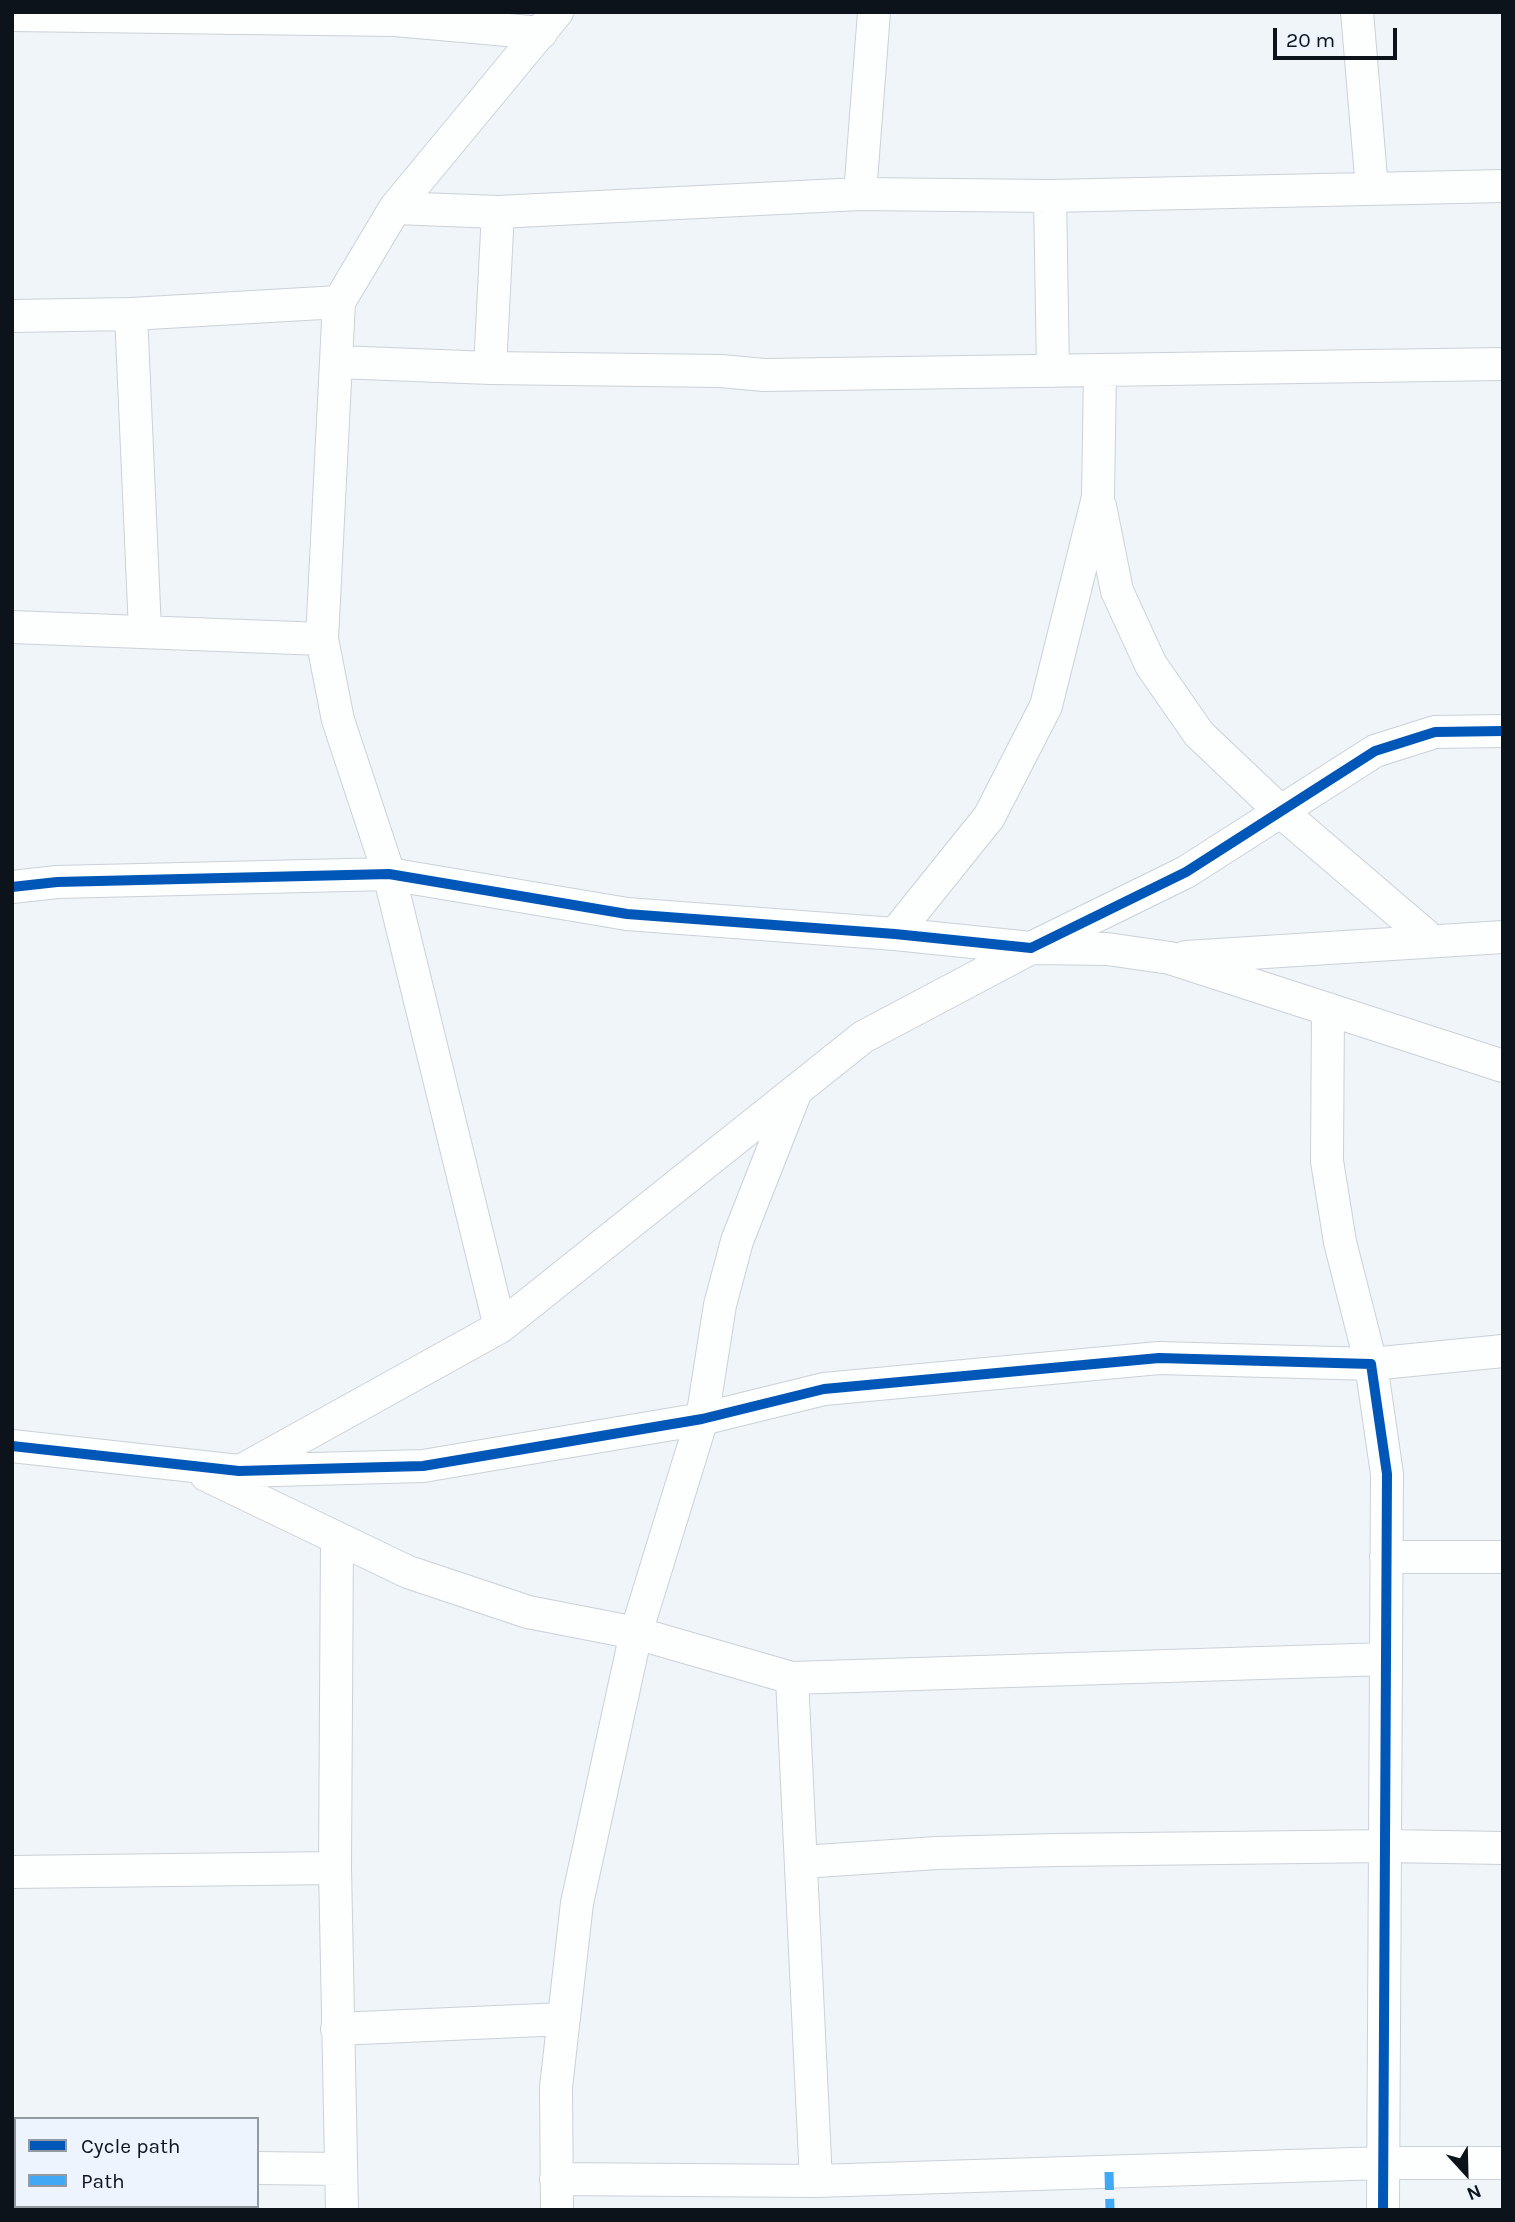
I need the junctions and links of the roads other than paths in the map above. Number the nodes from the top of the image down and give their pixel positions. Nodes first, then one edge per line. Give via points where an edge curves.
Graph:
1 (873, 12) edge
2 (1357, 12) edge
3 (12, 15) edge
4 (395, 16) edge
5 (549, 22) edge
6 (1503, 187) edge
7 (1372, 189) junction
8 (860, 194) junction
9 (1049, 197) junction
10 (395, 208) junction
11 (498, 212) junction
12 (340, 302) junction
13 (131, 314) junction
14 (12, 316) edge
15 (338, 362) junction
16 (1503, 364) edge
17 (490, 368) junction
18 (1100, 370) junction
19 (1053, 371) junction
20 (1098, 497) junction
21 (12, 627) edge
22 (145, 631) junction
23 (321, 639) junction
24 (1503, 731) edge
25 (1279, 810) junction
26 (389, 874) junction
27 (12, 887) edge
28 (895, 933) junction
29 (1503, 937) edge
30 (1431, 940) junction
31 (1031, 948) junction
32 (1170, 958) junction
33 (1328, 1009) junction
34 (1503, 1066) edge
35 (796, 1090) junction
36 (500, 1327) junction
37 (1503, 1352) edge
38 (1371, 1364) junction
39 (702, 1419) junction
40 (12, 1446) edge
41 (189, 1467) junction
42 (239, 1471) junction
43 (337, 1538) junction
44 (1387, 1557) junction
45 (1503, 1557) edge
46 (636, 1633) junction
47 (1386, 1659) junction
48 (792, 1678) junction
49 (1387, 1846) junction
50 (1503, 1848) edge
51 (802, 1862) junction
52 (335, 1868) junction
53 (12, 1872) edge
54 (564, 2019) junction
55 (338, 2029) junction
56 (1384, 2163) junction
57 (1503, 2163) edge
58 (259, 2168) edge
59 (340, 2169) junction
60 (816, 2180) junction
61 (557, 2194) edge
62 (342, 2210) edge
63 (1383, 2210) edge

1 - 8 street
2 - 7 street
3 - 4 street
4 - 5 street
5 - 10 street
6 - 7 street
7 - 9 street
8 - 9 street
8 - 11 street
9 - 19 street
10 - 11 street
10 - 12 street
11 - 17 street
12 - 13 street
12 - 15 street
13 - 14 street
13 - 22 street
15 - 17 street
15 - 23 street
16 - 18 street
17 - 19 street via 764,375
18 - 19 street
18 - 20 street
20 - 25 street via 1117,591 1151,665 1199,734
20 - 28 street via 1046,706 989,817
21 - 22 street
22 - 23 street
23 - 26 street via 338,720
24 - 25 street via 1435,732 1375,751
25 - 30 street
25 - 31 street via 1267,823 1185,872
26 - 27 street
26 - 28 street via 627,914
26 - 36 street
28 - 31 street
29 - 30 street
30 - 32 street
31 - 32 street via 1107,949
31 - 35 street via 863,1037
32 - 33 street
33 - 34 street
33 - 38 street via 1328,1161 1340,1242
35 - 36 street
35 - 39 street via 737,1241 720,1305
36 - 42 street
37 - 38 street
38 - 39 street via 1159,1358 824,1389
38 - 44 street via 1387,1474
39 - 42 street via 423,1466
39 - 46 street
40 - 41 street
41 - 42 street
41 - 43 street
43 - 46 street via 408,1572 528,1612
43 - 52 street
44 - 45 street
44 - 47 street
46 - 48 street
46 - 54 street via 577,1903
47 - 48 street
47 - 49 street
48 - 51 street
49 - 50 street
49 - 51 street via 937,1853
49 - 56 street
51 - 60 street
52 - 53 street
52 - 55 street
54 - 55 street
54 - 61 street via 556,2087
55 - 59 street
56 - 57 street
56 - 60 street
56 - 63 street
58 - 59 street
59 - 62 street
60 - 61 street

